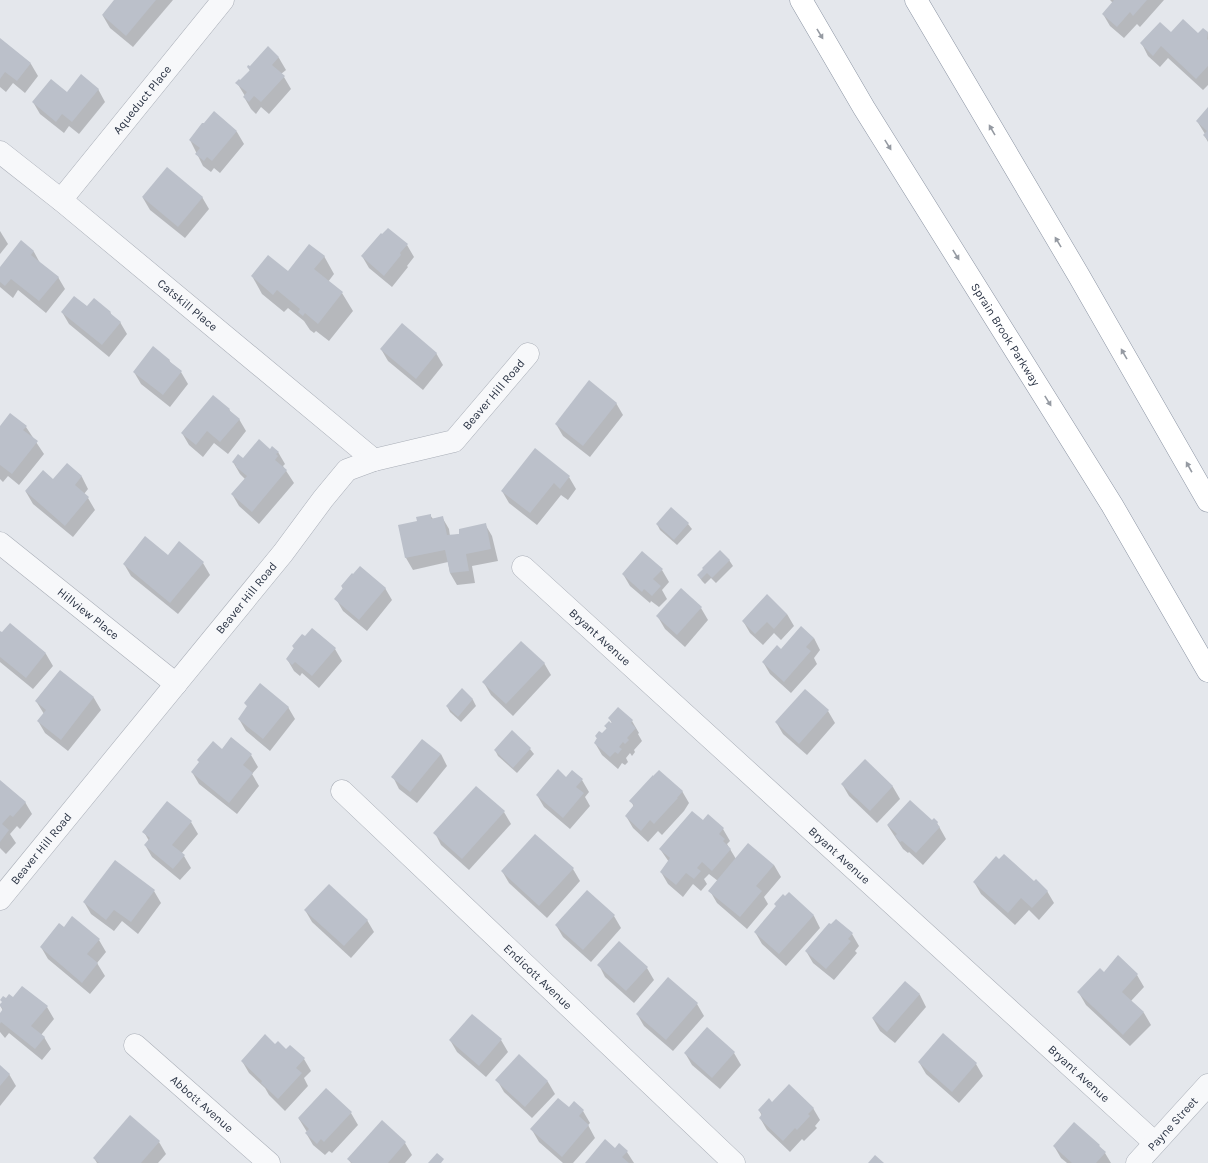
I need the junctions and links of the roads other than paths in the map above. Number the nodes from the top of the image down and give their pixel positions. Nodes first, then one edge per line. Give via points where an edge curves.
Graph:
1 (223, 0) edge
2 (801, 0) edge
3 (916, 0) edge
4 (0, 152) edge
5 (61, 200) junction
6 (528, 354) dead end
7 (374, 460) junction
8 (1208, 501) edge
9 (0, 543) edge
10 (523, 567) dead end
11 (1208, 670) edge
12 (176, 684) junction
13 (342, 791) dead end
14 (0, 899) edge
15 (135, 1045) dead end
16 (1208, 1085) edge
17 (1155, 1142) junction
18 (269, 1163) edge
19 (734, 1163) edge
20 (1137, 1163) edge

1 - 5 street, Aqueduct Place
2 -> 11 highway, Sprain Brook Parkway via 868,114 1112,505
8 -> 3 highway
4 - 5 street, Catskill Place
5 - 7 street, Catskill Place
6 - 7 street, Beaver Hill Road via 454,442
7 - 12 street, Beaver Hill Road via 347,470
9 - 12 street, Hillview Place
10 - 17 street, Bryant Avenue
12 - 14 street, Beaver Hill Road
13 - 19 street, Endicott Avenue
15 - 18 street, Abbott Avenue
16 - 17 street, Payne Street
17 - 20 street, Payne Street

